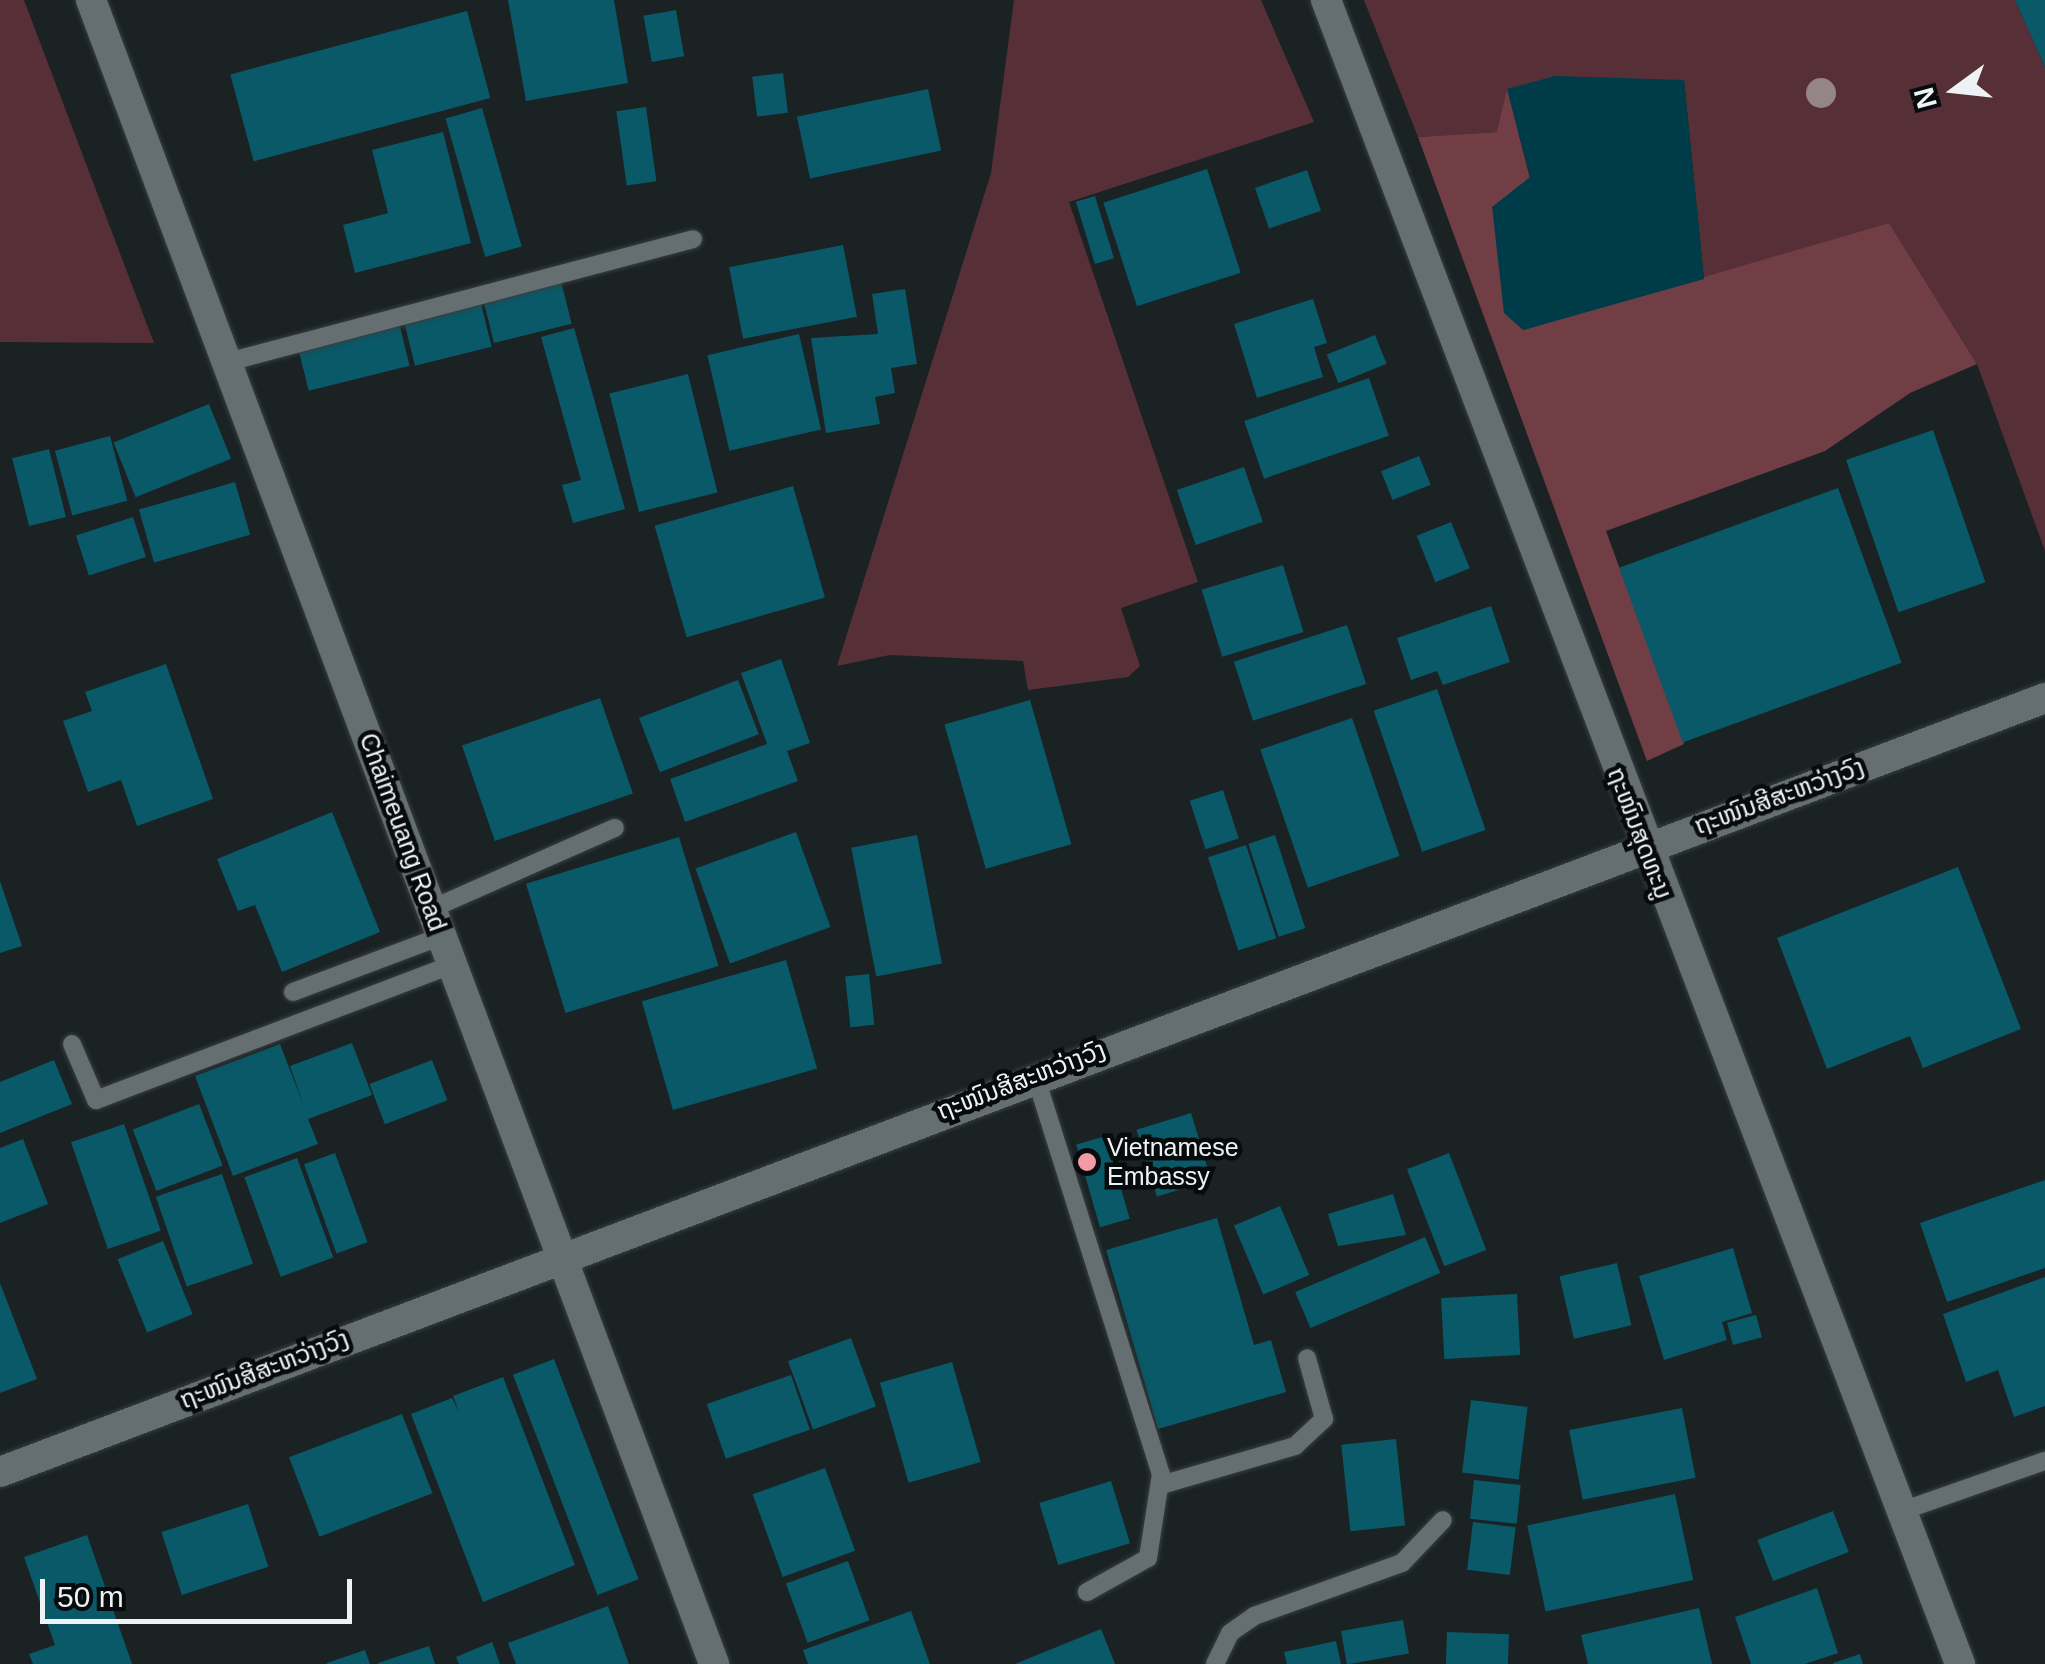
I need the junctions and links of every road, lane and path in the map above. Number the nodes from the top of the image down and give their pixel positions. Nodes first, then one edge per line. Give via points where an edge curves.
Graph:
1 (91, 0) edge
2 (1326, 0) edge
3 (693, 238) dead end
4 (228, 362) junction
5 (2045, 698) edge
6 (615, 828) dead end
7 (1645, 845) junction
8 (436, 922) junction
9 (452, 965) junction
10 (293, 992) dead end
11 (72, 1044) dead end
12 (1035, 1075) junction
13 (560, 1254) junction
14 (1307, 1358) dead end
15 (2045, 1462) edge
16 (0, 1472) edge
17 (1161, 1485) junction
18 (1899, 1512) junction
19 (1443, 1520) dead end
20 (1087, 1592) dead end
21 (714, 1664) edge
22 (1215, 1664) edge
23 (1960, 1664) edge

1 - 4 street, Chaimeuang Road
2 - 7 street, ຖະໜົນສຸດທະນູ
3 - 4 lane
4 - 8 street, Chaimeuang Road
5 - 7 street, ຖະໜົນສີສະຫວ່າງວົງ
6 - 8 lane
7 - 12 street, ຖະໜົນສີສະຫວ່າງວົງ
7 - 18 street, ຖະໜົນສຸດທະນູ
8 - 9 street, Chaimeuang Road
8 - 10 lane
9 - 11 lane via 96,1100
9 - 13 street, Chaimeuang Road
12 - 13 street, ຖະໜົນສີສະຫວ່າງວົງ
12 - 17 lane
13 - 16 street, ຖະໜົນສີສະຫວ່າງວົງ
13 - 21 street, Chaimeuang Road
14 - 17 lane via 1324,1419 1295,1446
15 - 18 lane
17 - 20 lane via 1148,1558
18 - 23 street, ຖະໜົນສຸດທະນູ
19 - 22 lane via 1402,1563 1254,1616 1230,1634

